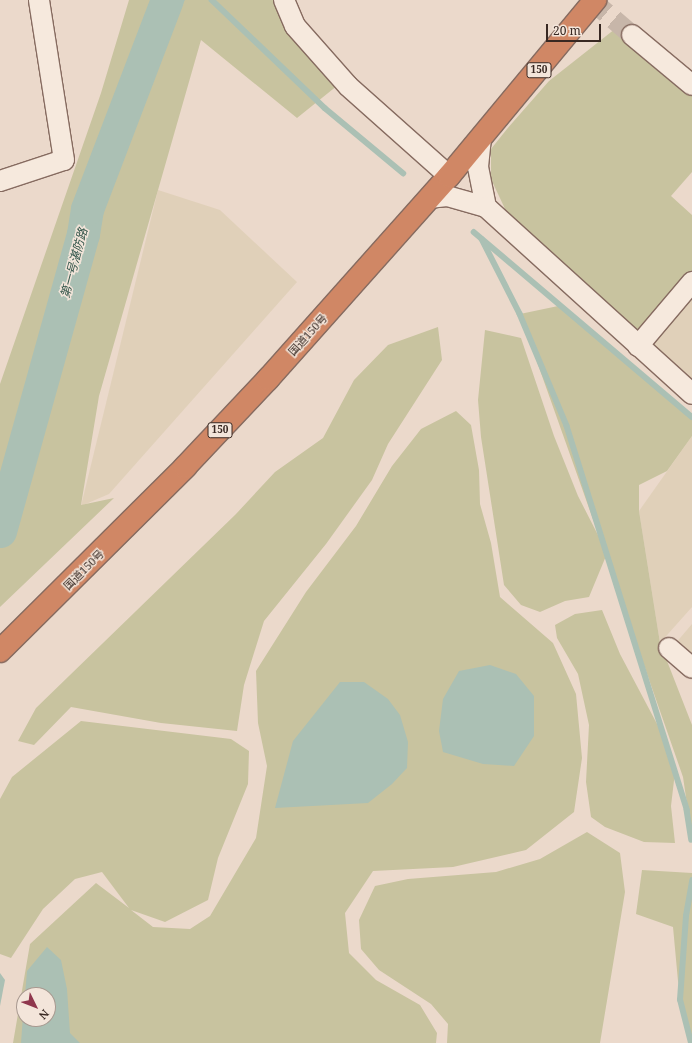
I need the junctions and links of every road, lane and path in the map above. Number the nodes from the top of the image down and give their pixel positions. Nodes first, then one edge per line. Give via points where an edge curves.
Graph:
1 (39, 0) edge
2 (284, 0) edge
3 (595, 0) edge
4 (632, 35) tunnel mouth
5 (692, 85) edge
6 (481, 138) junction
7 (449, 176) junction
8 (0, 182) edge
9 (429, 198) junction
10 (486, 207) junction
11 (692, 282) edge
12 (638, 346) junction
13 (692, 394) edge
14 (669, 648) dead end
15 (0, 652) edge
16 (692, 668) edge

1 - 8 street via 64,160
2 - 7 street via 295,26 348,86
3 - 6 highway, 国道150号 / 150
4 - 5 street
6 - 7 highway, 国道150号 / 150
6 - 10 street via 478,167
7 - 9 highway, 国道150号 / 150
9 - 10 street via 447,196
9 - 15 highway, 国道150号 / 150 via 273,374 185,467
10 - 12 street
11 - 12 street
12 - 13 street
14 - 16 street

